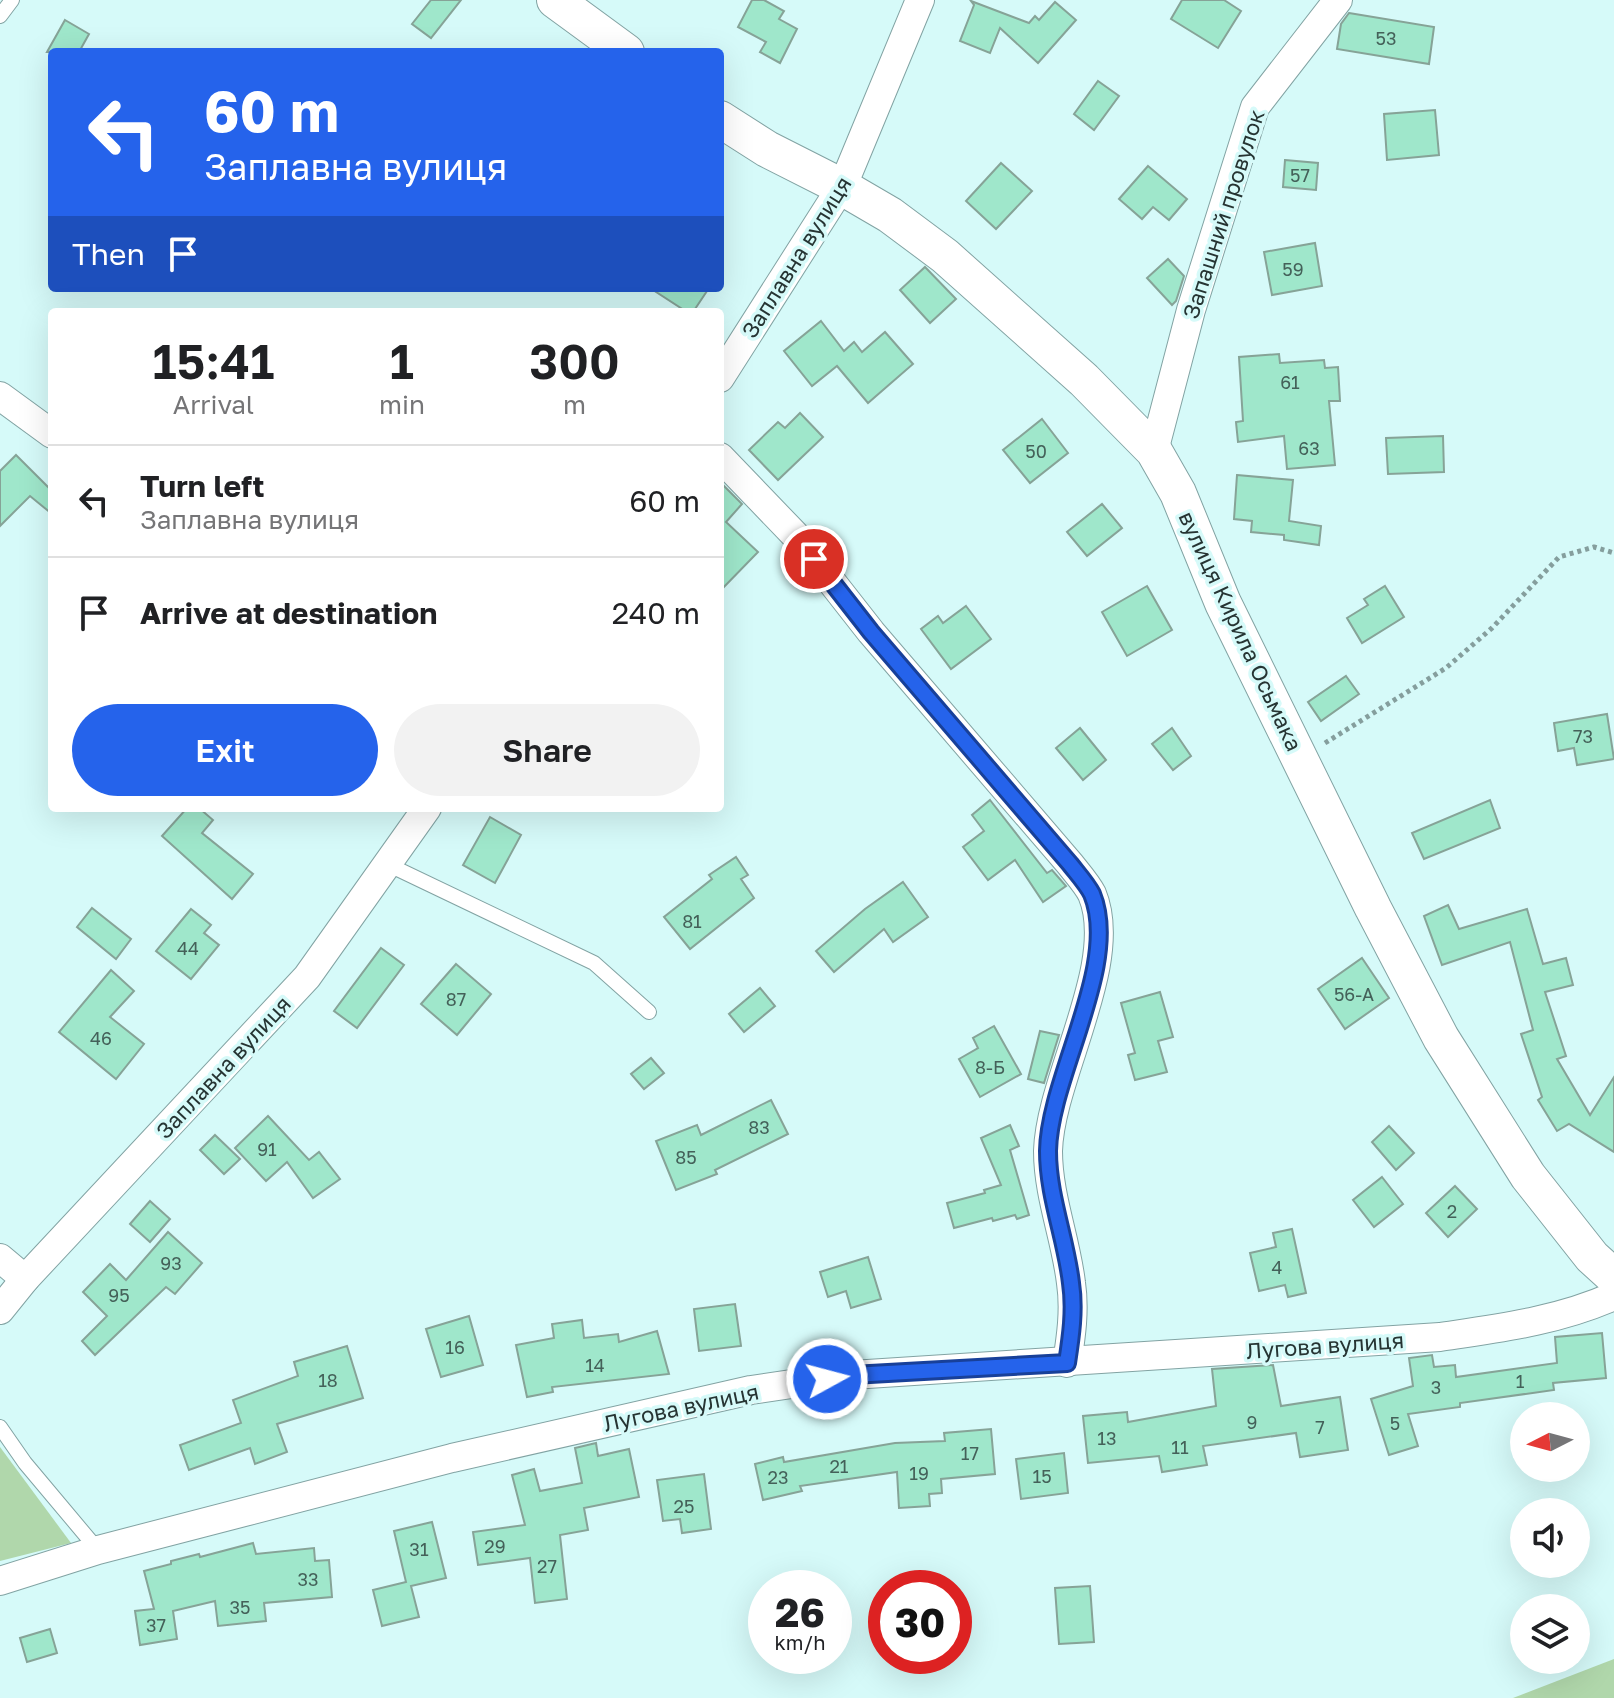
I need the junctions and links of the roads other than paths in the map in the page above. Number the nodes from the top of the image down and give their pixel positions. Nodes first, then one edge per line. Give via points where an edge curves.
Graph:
1 (12, 0) edge
2 (555, 0) edge
3 (920, 0) edge
4 (1338, 0) edge
5 (0, 16) edge
6 (621, 48) edge
7 (724, 122) edge
8 (842, 187) junction
9 (724, 372) edge
10 (0, 396) edge
11 (48, 431) edge
12 (1154, 451) junction
13 (724, 461) edge
14 (424, 812) edge
15 (387, 864) junction
16 (649, 1012) dead end
17 (0, 1258) edge
18 (1614, 1277) edge
19 (25, 1279) junction
20 (1614, 1296) edge
21 (0, 1310) edge
22 (1067, 1363) junction
23 (0, 1427) edge
24 (98, 1550) junction
25 (0, 1581) edge

1 - 5 lane
2 - 6 street
3 - 8 street, Заплавна вулиця
4 - 12 street, Запашний провулок via 1255,107 1191,310
7 - 8 street, вулиця Кирила Осьмака
8 - 9 street, Заплавна вулиця
8 - 12 street, вулиця Кирила Осьмака via 945,256 1084,380
10 - 11 street
12 - 18 street, вулиця Кирила Осьмака via 1178,493 1223,603 1441,1038 1528,1176
13 - 22 street via 795,535 1092,894 1099,935 1095,969 1048,1149 1051,1189 1072,1284
14 - 15 street, Заплавна вулиця
15 - 16 lane via 594,963
15 - 19 street, Заплавна вулиця via 307,977
17 - 19 street
19 - 21 street, Заплавна вулиця
20 - 22 street, Лугова вулиця via 1528,1324 1440,1337
22 - 24 street, Лугова вулиця via 852,1375 751,1390 452,1458
23 - 24 lane
24 - 25 street, Лугова вулиця

